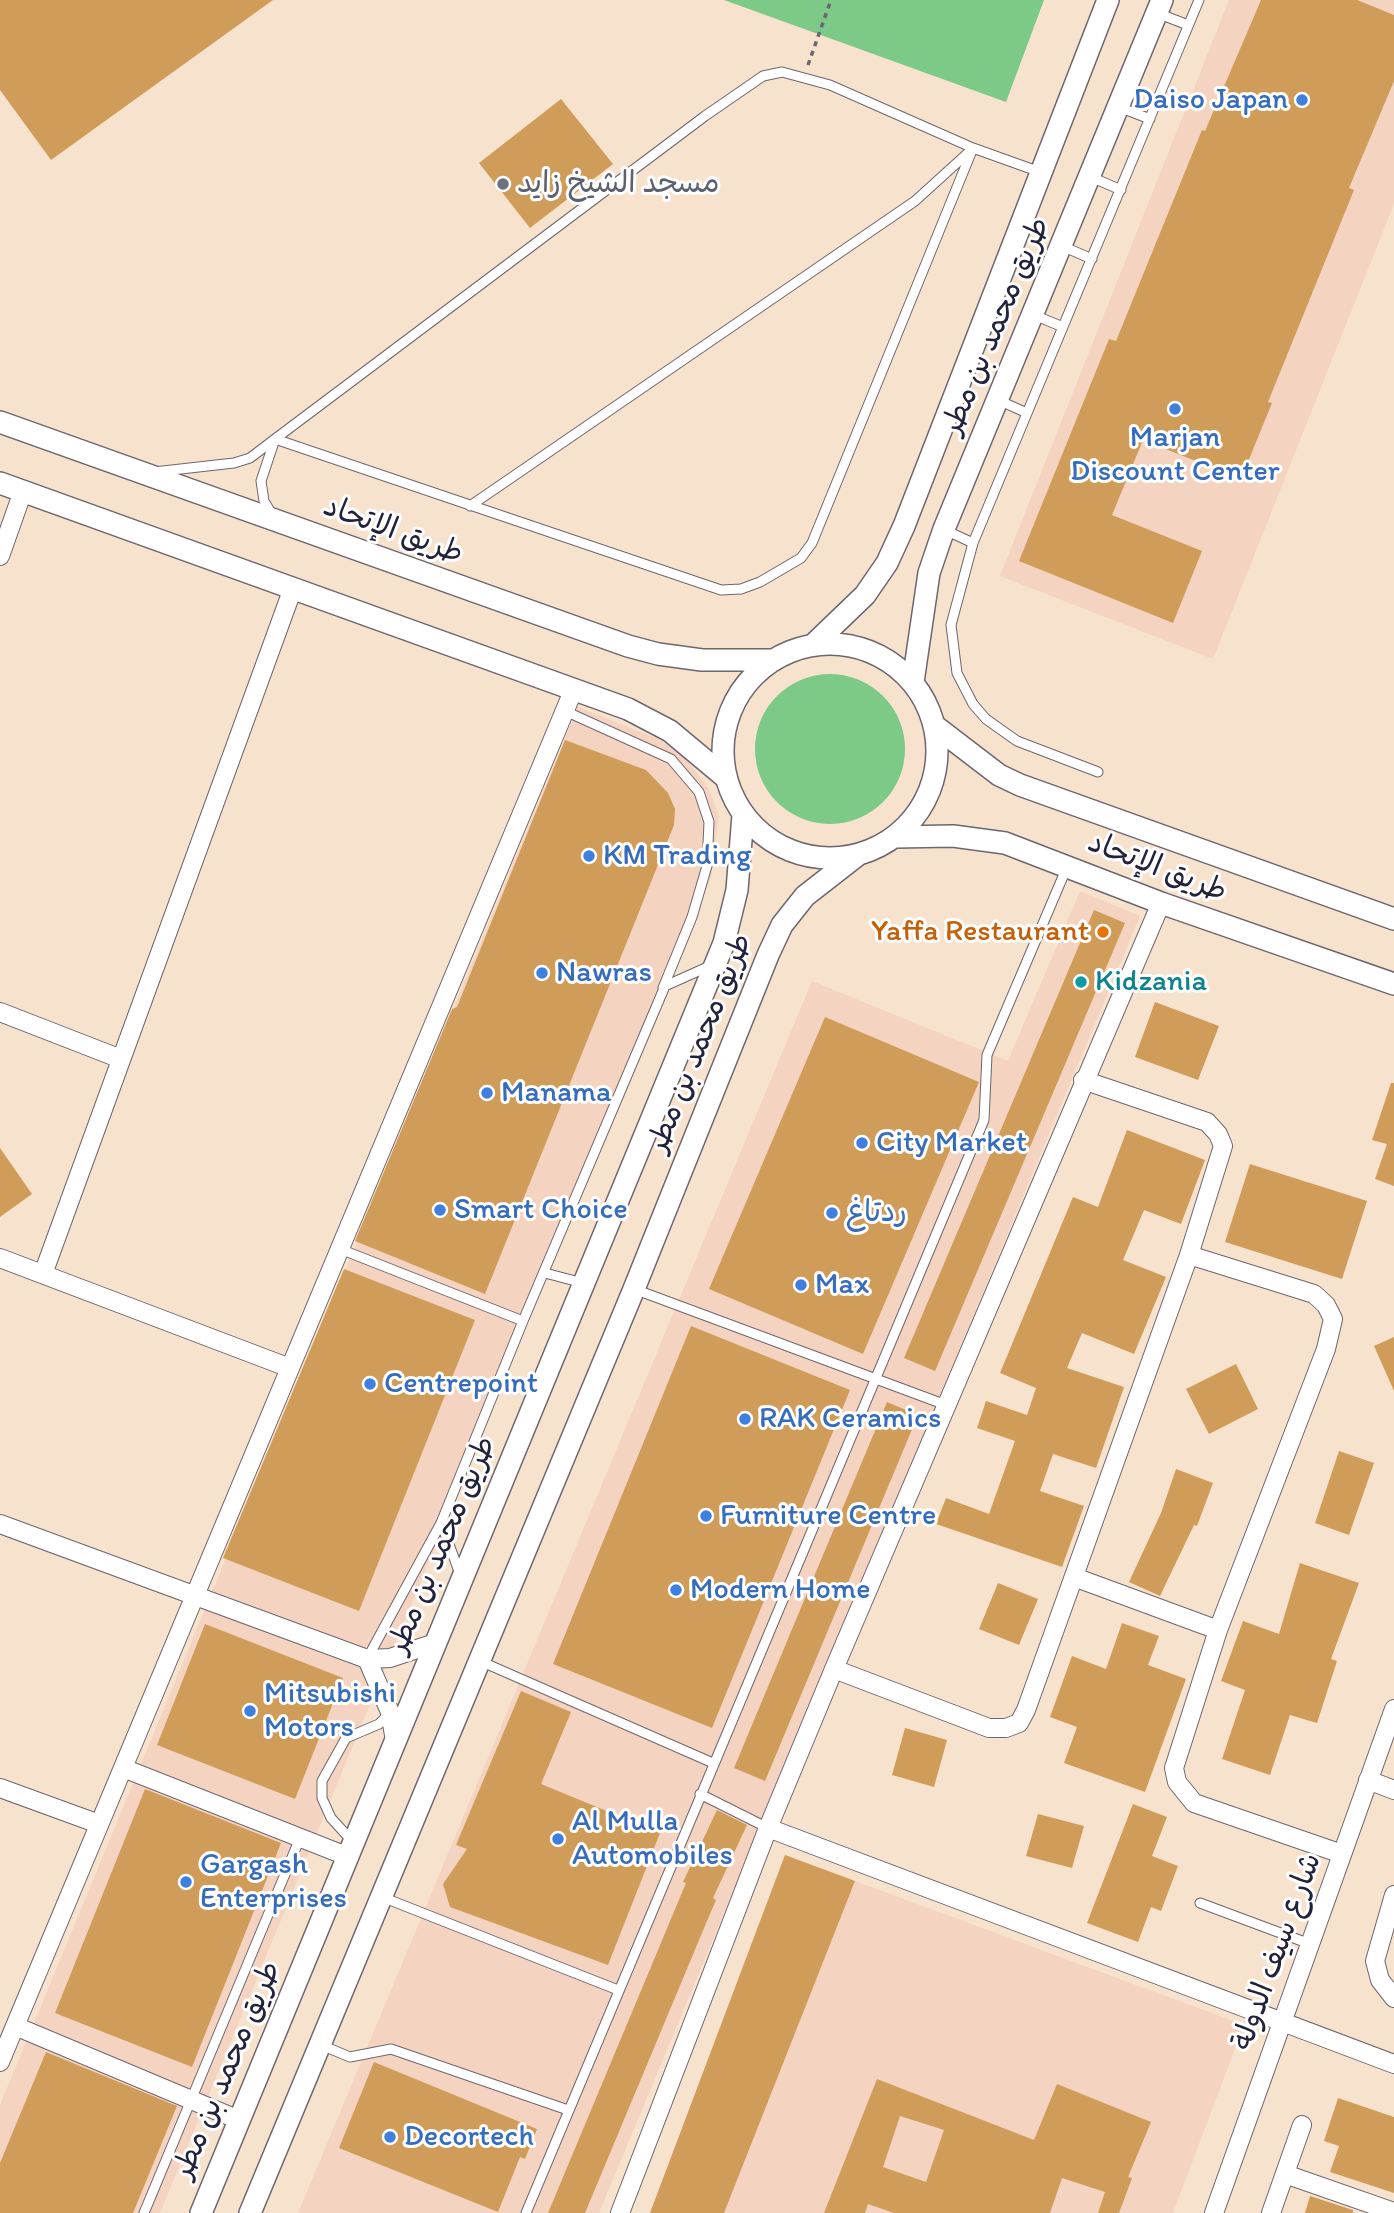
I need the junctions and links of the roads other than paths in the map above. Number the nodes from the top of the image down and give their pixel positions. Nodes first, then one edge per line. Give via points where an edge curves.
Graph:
1 (1108, 0) edge
2 (1199, 0) edge
3 (1159, 6) edge
4 (1188, 25) junction
5 (1119, 107) junction
6 (1150, 119) junction
7 (973, 148) junction
8 (1042, 172) junction
9 (1091, 177) junction
10 (1121, 190) junction
11 (1062, 246) junction
12 (1092, 259) junction
13 (1034, 315) junction
14 (1063, 327) junction
15 (998, 400) junction
16 (1027, 413) junction
17 (0, 422) edge
18 (275, 439) junction
19 (145, 474) junction
20 (0, 483) edge
21 (23, 491) junction
22 (470, 506) junction
23 (276, 520) junction
24 (944, 529) junction
25 (973, 543) junction
26 (0, 556) edge
27 (293, 588) junction
28 (814, 645) junction
29 (774, 660) junction
30 (913, 681) junction
31 (573, 691) junction
32 (565, 711) junction
33 (935, 726) junction
34 (1098, 772) dead end
35 (725, 778) junction
36 (743, 815) junction
37 (895, 837) junction
38 (859, 854) junction
39 (1068, 866) junction
40 (1161, 903) junction
41 (1394, 919) edge
42 (717, 963) junction
43 (1394, 984) edge
44 (656, 1005) junction
45 (0, 1012) edge
46 (121, 1059) junction
47 (1083, 1080) junction
48 (340, 1249) junction
49 (1189, 1255) junction
50 (0, 1258) edge
51 (545, 1273) junction
52 (43, 1274) junction
53 (584, 1283) junction
54 (634, 1289) junction
55 (523, 1321) junction
56 (290, 1368) junction
57 (875, 1378) junction
58 (946, 1405) junction
59 (441, 1523) junction
60 (0, 1524) edge
61 (1074, 1577) junction
62 (461, 1579) junction
63 (195, 1595) junction
64 (1218, 1630) junction
65 (435, 1643) junction
66 (367, 1659) junction
67 (480, 1661) junction
68 (834, 1669) junction
69 (1394, 1709) edge
70 (390, 1712) junction
71 (395, 1741) junction
72 (713, 1763) junction
73 (123, 1768) junction
74 (1368, 1780) junction
75 (0, 1788) edge
76 (1394, 1790) edge
77 (700, 1794) junction
78 (99, 1824) junction
79 (768, 1828) junction
80 (300, 1838) junction
81 (352, 1851) junction
82 (1342, 1854) junction
83 (1394, 1895) edge
84 (382, 1897) junction
85 (1200, 1903) dead end
86 (1310, 1944) junction
87 (618, 1990) junction
88 (1394, 1998) edge
89 (1282, 2024) junction
90 (15, 2026) junction
91 (320, 2045) junction
92 (0, 2062) edge
93 (1394, 2064) edge
94 (190, 2099) junction
95 (568, 2110) junction
96 (239, 2120) junction
97 (1302, 2124) dead end
98 (1285, 2174) junction
99 (1394, 2212) edge
100 (144, 2213) edge
101 (201, 2213) edge
102 (250, 2213) edge
103 (526, 2213) edge
104 (620, 2213) edge
105 (1214, 2213) edge
106 (1271, 2213) edge

1 - 8 street, طريق محمد بن مطر
2 - 4 lane
3 - 4 lane
3 - 5 street, طريق محمد بن مطر
4 - 6 lane
5 - 6 lane
5 - 9 street, طريق محمد بن مطر
6 - 10 lane
7 - 8 lane
7 - 18 lane via 830,85 772,73 754,81
7 - 22 lane via 915,201
7 - 22 lane via 812,543 783,571 741,589 722,590
8 - 28 street, طريق محمد بن مطر via 887,564 864,595
9 - 10 lane
9 - 11 street, طريق محمد بن مطر
10 - 12 lane
11 - 12 lane
11 - 13 street, طريق محمد بن مطر
12 - 14 lane
13 - 14 lane
13 - 15 street, طريق محمد بن مطر
14 - 16 lane
15 - 16 lane
15 - 24 street, طريق محمد بن مطر
16 - 25 lane
17 - 19 street, طريق اﻹتحاد
18 - 19 lane via 250,458 234,463
18 - 22 lane
18 - 23 lane via 261,481 264,501
19 - 23 street, طريق اﻹتحاد
20 - 21 street
21 - 26 street
21 - 27 street
23 - 29 street, طريق اﻹتحاد via 628,646 688,659
24 - 25 lane
24 - 30 street, طريق محمد بن مطر via 929,573
25 - 34 lane via 951,625 953,658 964,688 986,719 1009,736
27 - 31 street
27 - 46 street
28 - 29 street
28 - 30 street via 857,647 878,655
29 - 35 street via 756,673 730,711 724,732
30 - 33 street
31 - 32 street
31 - 35 street via 628,709 658,725
32 - 44 lane via 671,759 699,792 709,821 707,866
32 - 48 street
33 - 37 street via 938,750 927,799
33 - 41 street, طريق اﻹتحاد via 999,775 1020,785
35 - 36 street
36 - 38 street via 783,848 807,856
36 - 42 street, طريق محمد بن مطر via 734,906
37 - 38 street
37 - 39 street, طريق اﻹتحاد via 953,836 1006,843
38 - 54 street, طريق محمد بن مطر via 805,896 782,925
39 - 40 street, طريق اﻹتحاد
39 - 57 lane via 987,1055 984,1120
40 - 43 street, طريق اﻹتحاد
40 - 47 street
42 - 44 lane via 665,986
42 - 53 street, طريق محمد بن مطر
44 - 51 lane
45 - 46 street
46 - 52 street
47 - 49 street via 1207,1122 1218,1134 1221,1158
47 - 58 street
48 - 55 lane
48 - 56 street
49 - 61 street
49 - 64 street via 1314,1294 1332,1319 1326,1349
50 - 52 street
51 - 53 lane
51 - 55 lane
52 - 56 street
53 - 62 street, طريق محمد بن مطر
54 - 57 lane
54 - 67 street, طريق محمد بن مطر
55 - 59 lane
56 - 63 street
57 - 58 lane
57 - 72 lane
58 - 68 street
59 - 62 lane
59 - 66 lane
60 - 63 street
61 - 64 street
61 - 68 street via 1019,1724 989,1728
62 - 65 street, طريق محمد بن مطر
63 - 66 street
63 - 73 street
64 - 82 street via 1174,1768 1184,1794 1194,1803
65 - 66 street via 390,1658
65 - 71 street, طريق محمد بن مطر
66 - 70 street
67 - 72 lane
67 - 84 street, طريق محمد بن مطر
68 - 79 street
69 - 74 street, شارع سيف الدولة
70 - 71 street
70 - 81 lane via 379,1724 346,1738 322,1781 322,1798
71 - 81 street, طريق محمد بن مطر
72 - 77 lane
73 - 78 street
73 - 80 street
74 - 76 street
74 - 82 street, شارع سيف الدولة
75 - 78 street
77 - 79 lane
77 - 87 lane
78 - 90 street
79 - 89 street
79 - 104 street
80 - 81 street
80 - 94 lane
81 - 96 street, طريق محمد بن مطر
82 - 86 street, شارع سيف الدولة
83 - 88 street via 1375,1961 1380,1980
84 - 87 lane
84 - 91 street, طريق محمد بن مطر
85 - 86 lane
86 - 89 street, شارع سيف الدولة
87 - 95 lane
89 - 93 street
89 - 105 street, شارع سيف الدولة
90 - 92 street
90 - 94 street
91 - 95 lane via 351,2057 398,2050
91 - 102 street, طريق محمد بن مطر
94 - 96 street
94 - 100 lane
95 - 103 lane
96 - 101 street, طريق محمد بن مطر
97 - 98 street
98 - 99 street
98 - 106 street

